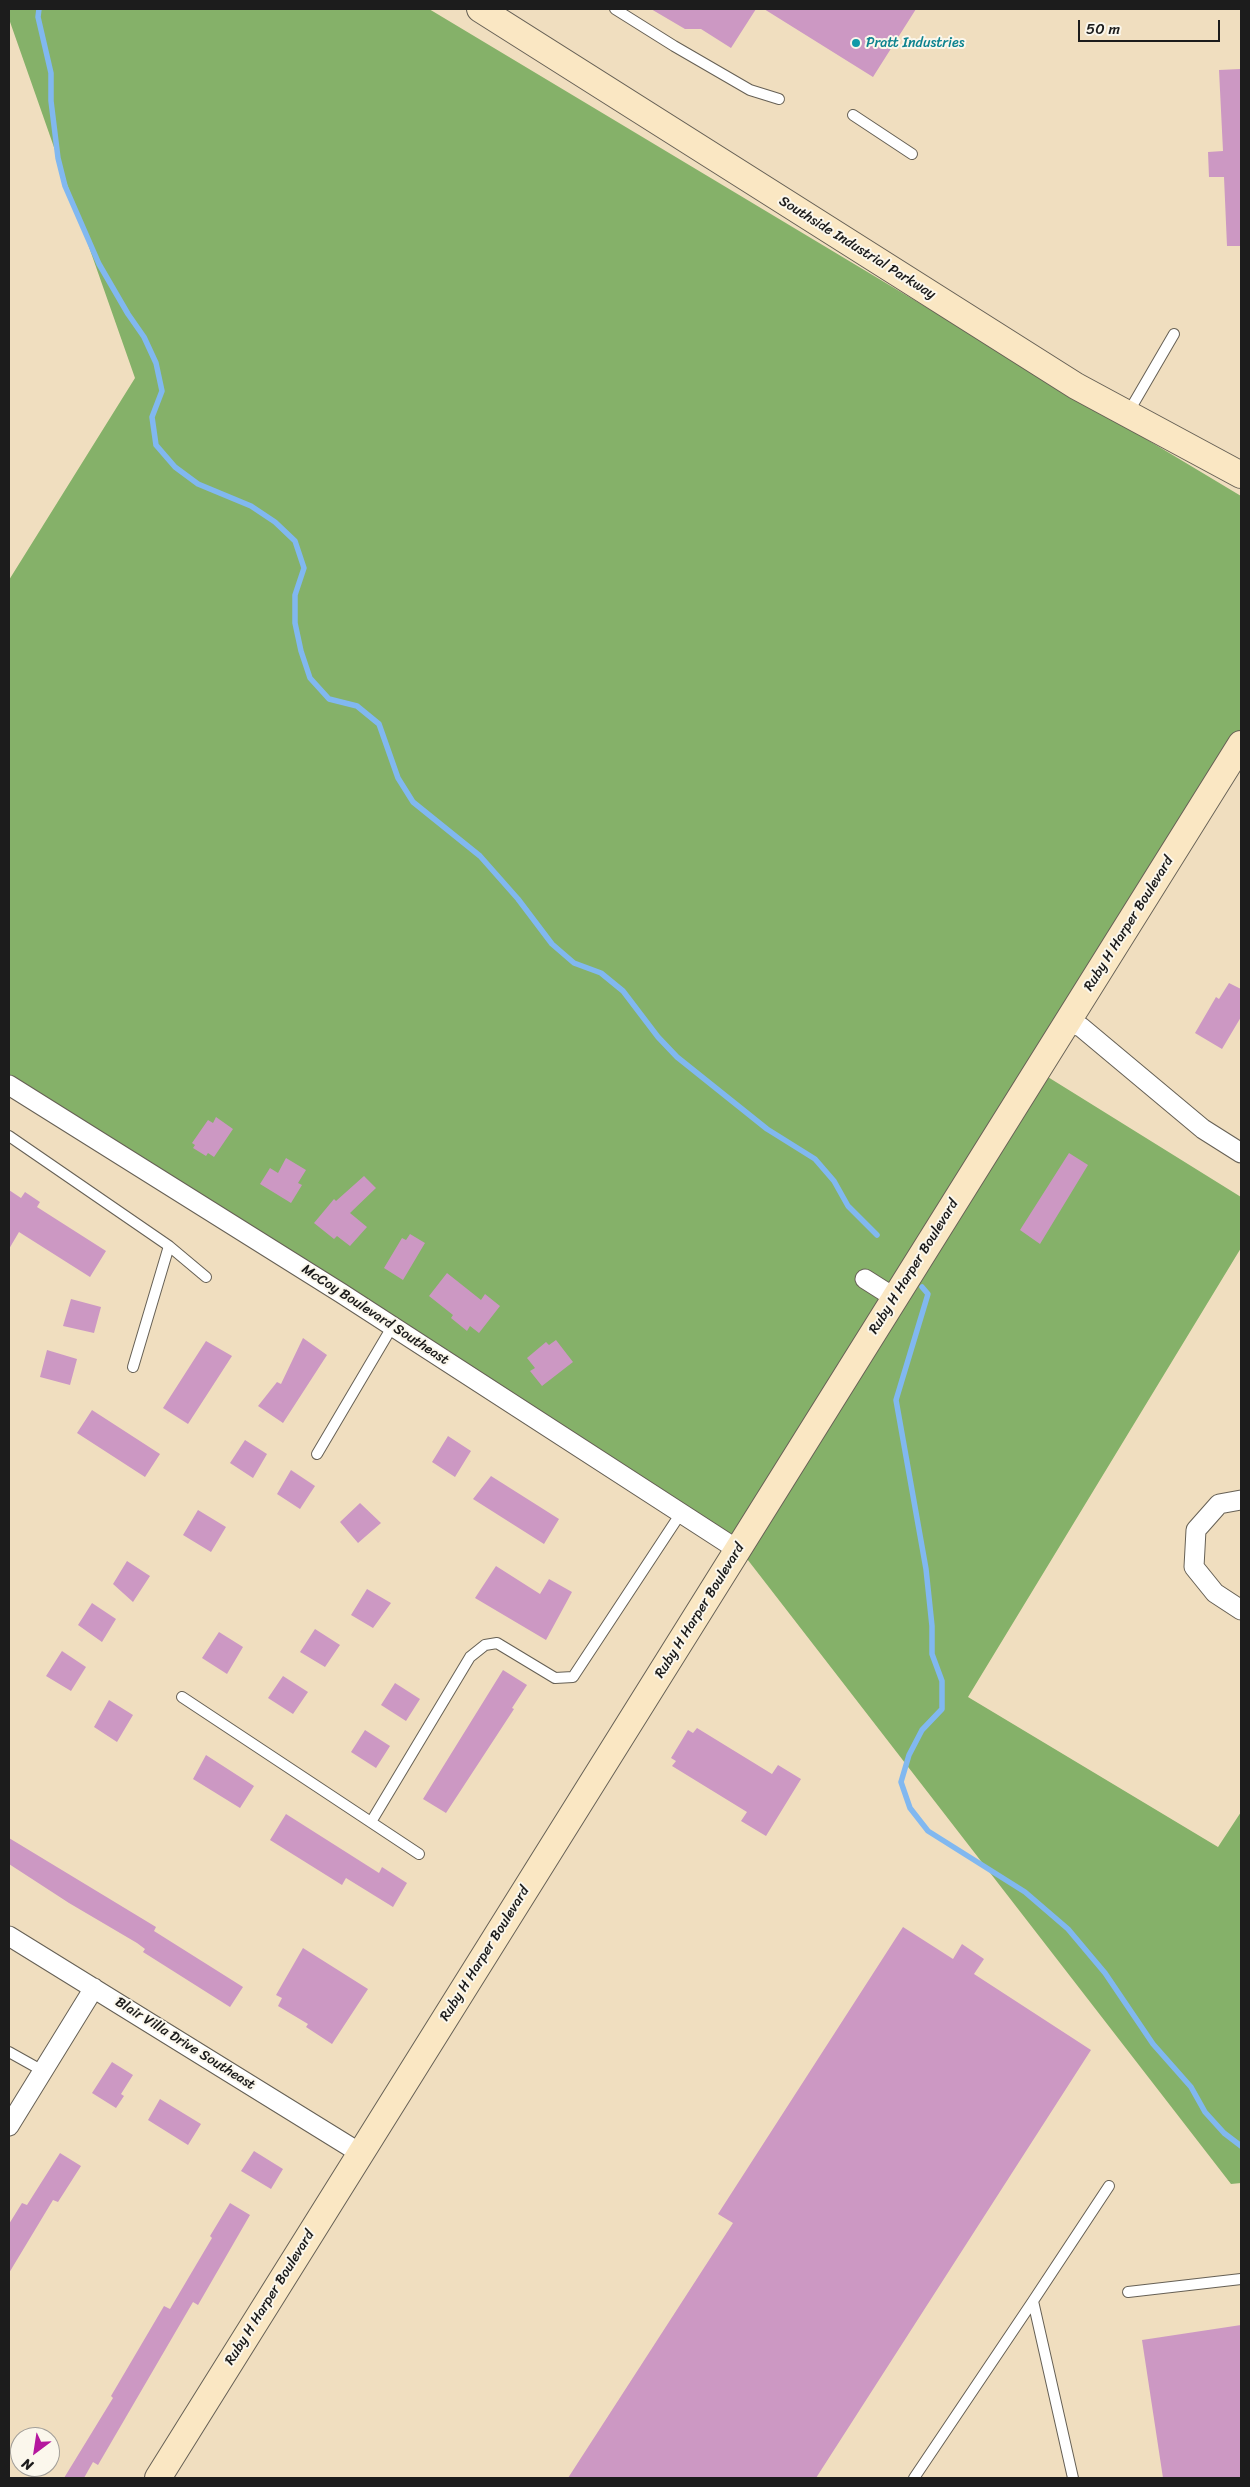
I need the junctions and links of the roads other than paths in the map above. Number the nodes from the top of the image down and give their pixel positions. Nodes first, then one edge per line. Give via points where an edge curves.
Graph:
1 (480, 9) edge
2 (615, 9) edge
3 (779, 99) dead end
4 (853, 115) dead end
5 (912, 154) dead end
6 (1174, 334) dead end
7 (1128, 414) junction
8 (1241, 475) edge
9 (1241, 744) edge
10 (1068, 1023) junction
11 (9, 1085) edge
12 (9, 1136) edge
13 (1241, 1153) edge
14 (169, 1246) junction
15 (206, 1277) dead end
16 (865, 1279) dead end
17 (895, 1298) junction
18 (392, 1326) junction
19 (132, 1367) dead end
20 (317, 1454) dead end
21 (1241, 1500) edge
22 (681, 1513) junction
23 (738, 1550) junction
24 (1241, 1610) edge
25 (182, 1696) dead end
26 (371, 1822) junction
27 (419, 1854) dead end
28 (9, 1936) edge
29 (94, 1988) junction
30 (9, 2052) edge
31 (43, 2071) junction
32 (9, 2126) edge
33 (360, 2154) junction
34 (1109, 2186) dead end
35 (1241, 2279) edge
36 (1128, 2292) dead end
37 (1033, 2301) junction
38 (158, 2478) edge
39 (914, 2478) edge
40 (1073, 2478) edge

1 - 7 street, Southside Industrial Parkway via 1076,386
2 - 3 lane via 750,90
4 - 5 lane
6 - 7 lane
7 - 8 street, Southside Industrial Parkway
9 - 10 street, Ruby H Harper Boulevard
10 - 13 street via 1081,1028 1203,1129
10 - 17 street, Ruby H Harper Boulevard
11 - 18 street, McCoy Boulevard Southeast
12 - 14 lane
14 - 15 lane
14 - 19 lane
16 - 17 street
17 - 23 street, Ruby H Harper Boulevard
18 - 20 lane
18 - 22 street, McCoy Boulevard Southeast
21 - 24 street via 1219,1504 1196,1530 1194,1567 1215,1593
22 - 23 street, McCoy Boulevard Southeast
22 - 26 lane via 573,1677 555,1678 497,1643 486,1645 470,1657
23 - 33 street, Ruby H Harper Boulevard
25 - 26 lane
26 - 27 lane
28 - 29 street, Blair Villa Drive Southeast
29 - 31 street
29 - 33 street, Blair Villa Drive Southeast
30 - 31 lane
31 - 32 street
33 - 38 street, Ruby H Harper Boulevard
34 - 37 lane
35 - 36 lane
37 - 39 lane
37 - 40 lane

